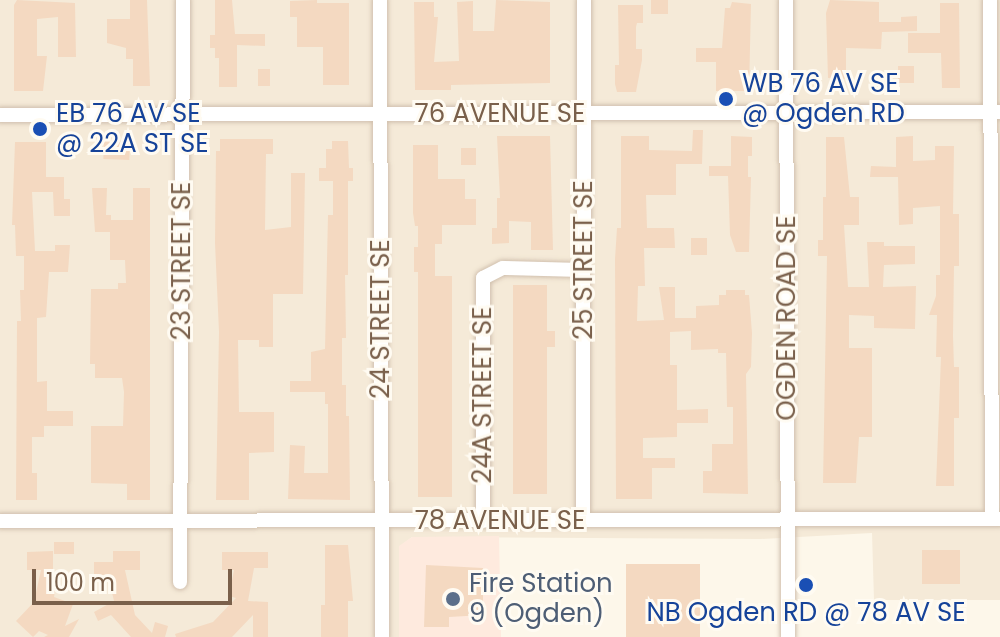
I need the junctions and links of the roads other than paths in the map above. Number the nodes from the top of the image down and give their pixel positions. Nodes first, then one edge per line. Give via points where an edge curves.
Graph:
1 (183, 0) edge
2 (380, 0) edge
3 (584, 0) edge
4 (786, 0) edge
5 (990, 0) edge
6 (995, 112) edge
7 (380, 114) junction
8 (584, 114) junction
9 (788, 114) junction
10 (0, 115) edge
11 (183, 115) junction
12 (584, 270) junction
13 (996, 519) edge
14 (788, 520) junction
15 (0, 521) edge
16 (483, 521) junction
17 (583, 521) junction
18 (181, 522) junction
19 (381, 522) junction
20 (180, 582) dead end
21 (382, 637) edge
22 (788, 637) edge

1 - 11 street, 23 STREET SE
2 - 7 street, 24 STREET SE
3 - 8 street, 25 STREET SE
4 - 9 street, OGDEN ROAD SE
5 - 6 street
6 - 9 street, 76 AVENUE SE
6 - 13 street
7 - 8 street, 76 AVENUE SE
7 - 11 street, 76 AVENUE SE
7 - 19 street, 24 STREET SE
8 - 9 street, 76 AVENUE SE
8 - 12 street, 25 STREET SE
9 - 14 street, OGDEN ROAD SE
10 - 11 street, 76 AVENUE SE
11 - 18 street, 23 STREET SE
12 - 16 street, 24A STREET SE via 503,268 489,272 482,283
12 - 17 street, 25 STREET SE
13 - 14 street, 78 AVENUE SE
14 - 17 street, 78 AVENUE SE
14 - 22 street, OGDEN ROAD SE
15 - 18 street, 78 AVENUE SE
16 - 17 street, 78 AVENUE SE
16 - 19 street, 78 AVENUE SE
18 - 19 street, 78 AVENUE SE
18 - 20 street, 23 STREET SE
19 - 21 street, 24 STREET SE

